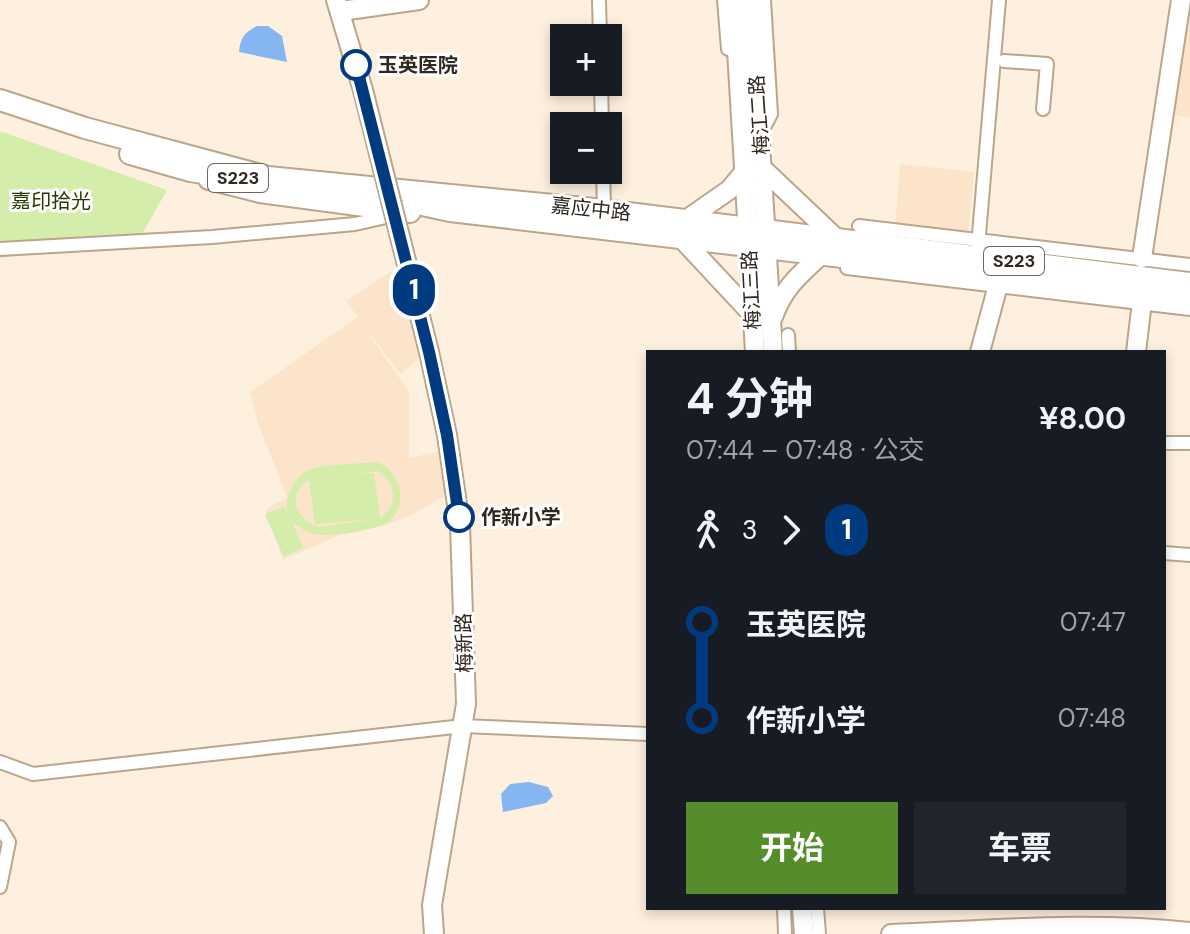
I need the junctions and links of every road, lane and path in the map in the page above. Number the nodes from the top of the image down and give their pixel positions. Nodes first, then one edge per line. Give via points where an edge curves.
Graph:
1 (419, 0) edge
2 (599, 0) edge
3 (724, 0) edge
4 (734, 0) edge
5 (751, 0) edge
6 (764, 0) edge
7 (999, 0) edge
8 (1181, 0) edge
9 (338, 6) edge
10 (600, 24) edge
11 (1004, 61) dead end
12 (0, 100) edge
13 (1043, 109) dead end
14 (0, 114) edge
15 (742, 122) junction
16 (760, 134) junction
17 (754, 170) junction
18 (190, 171) junction
19 (603, 184) edge
20 (444, 203) junction
21 (604, 210) junction
22 (408, 212) junction
23 (859, 226) dead end
24 (684, 229) junction
25 (758, 239) junction
26 (838, 240) junction
27 (978, 248) junction
28 (0, 249) edge
29 (820, 256) junction
30 (1142, 258) junction
31 (1190, 265) edge
32 (847, 268) dead end
33 (1190, 283) edge
34 (997, 289) dead end
35 (1143, 298) junction
36 (1190, 298) edge
37 (1190, 309) edge
38 (752, 314) junction
39 (771, 323) junction
40 (788, 335) dead end
41 (755, 350) edge
42 (773, 350) edge
43 (789, 350) edge
44 (981, 350) edge
45 (1136, 350) edge
46 (1166, 443) edge
47 (1190, 443) edge
48 (1166, 553) edge
49 (1190, 555) edge
50 (463, 726) junction
51 (646, 734) edge
52 (0, 762) edge
53 (0, 827) edge
54 (0, 887) edge
55 (784, 910) edge
56 (802, 910) edge
57 (817, 910) edge
58 (1076, 910) edge
59 (1074, 931) edge
60 (1190, 932) edge
61 (434, 934) edge
62 (785, 934) edge
63 (804, 934) edge
64 (819, 934) edge
65 (891, 934) edge

1 - 9 street
2 - 10 street
3 - 15 street via 733,109
4 - 15 street, 梅江二路
5 - 16 street, 梅江二路
6 - 16 street via 771,114
7 - 27 street
8 - 30 street
9 - 50 street, 梅新路, bridge via 447,435 460,525
11 - 13 street via 1047,64
12 - 20 main road, S223 via 223,164 401,181
14 - 18 main road, 嘉应中路 / S223
15 - 17 street, 梅江二路
16 - 17 street, 梅江二路
17 - 24 street
17 - 25 street, 梅江二路
17 - 26 street
18 - 20 main road, 嘉应中路 / S223
18 - 22 main road via 260,192
19 - 21 street
20 - 21 main road, 嘉应中路 / S223
20 - 22 main road
20 - 24 main road, 嘉应中路 / S223
21 - 24 main road, 嘉应中路 / S223
22 - 28 street via 355,224 228,236
23 - 27 street
24 - 25 main road, 嘉应中路 / S223
24 - 38 street
25 - 26 main road, 嘉应中路 / S223
25 - 29 main road, 嘉应中路 / S223
25 - 38 street, 梅江三路
25 - 39 street, 梅江三路
26 - 27 main road, 嘉应中路 / S223
27 - 30 street
27 - 33 main road, 嘉应中路 / S223
29 - 35 main road, 嘉应中路 / S223
29 - 39 street via 781,297
30 - 31 street
32 - 35 street
34 - 44 street
35 - 36 main road, 嘉应中路 / S223
35 - 37 street
35 - 45 street
38 - 41 street, 梅江三路
39 - 42 street, 梅江三路
40 - 43 street
46 - 47 street
48 - 49 street
50 - 51 street
50 - 52 street via 33,774
50 - 61 street, 梅新路 via 432,905
53 - 54 street via 9,842
55 - 62 street
56 - 63 street
57 - 64 street
58 - 59 street
59 - 60 street
59 - 65 street

